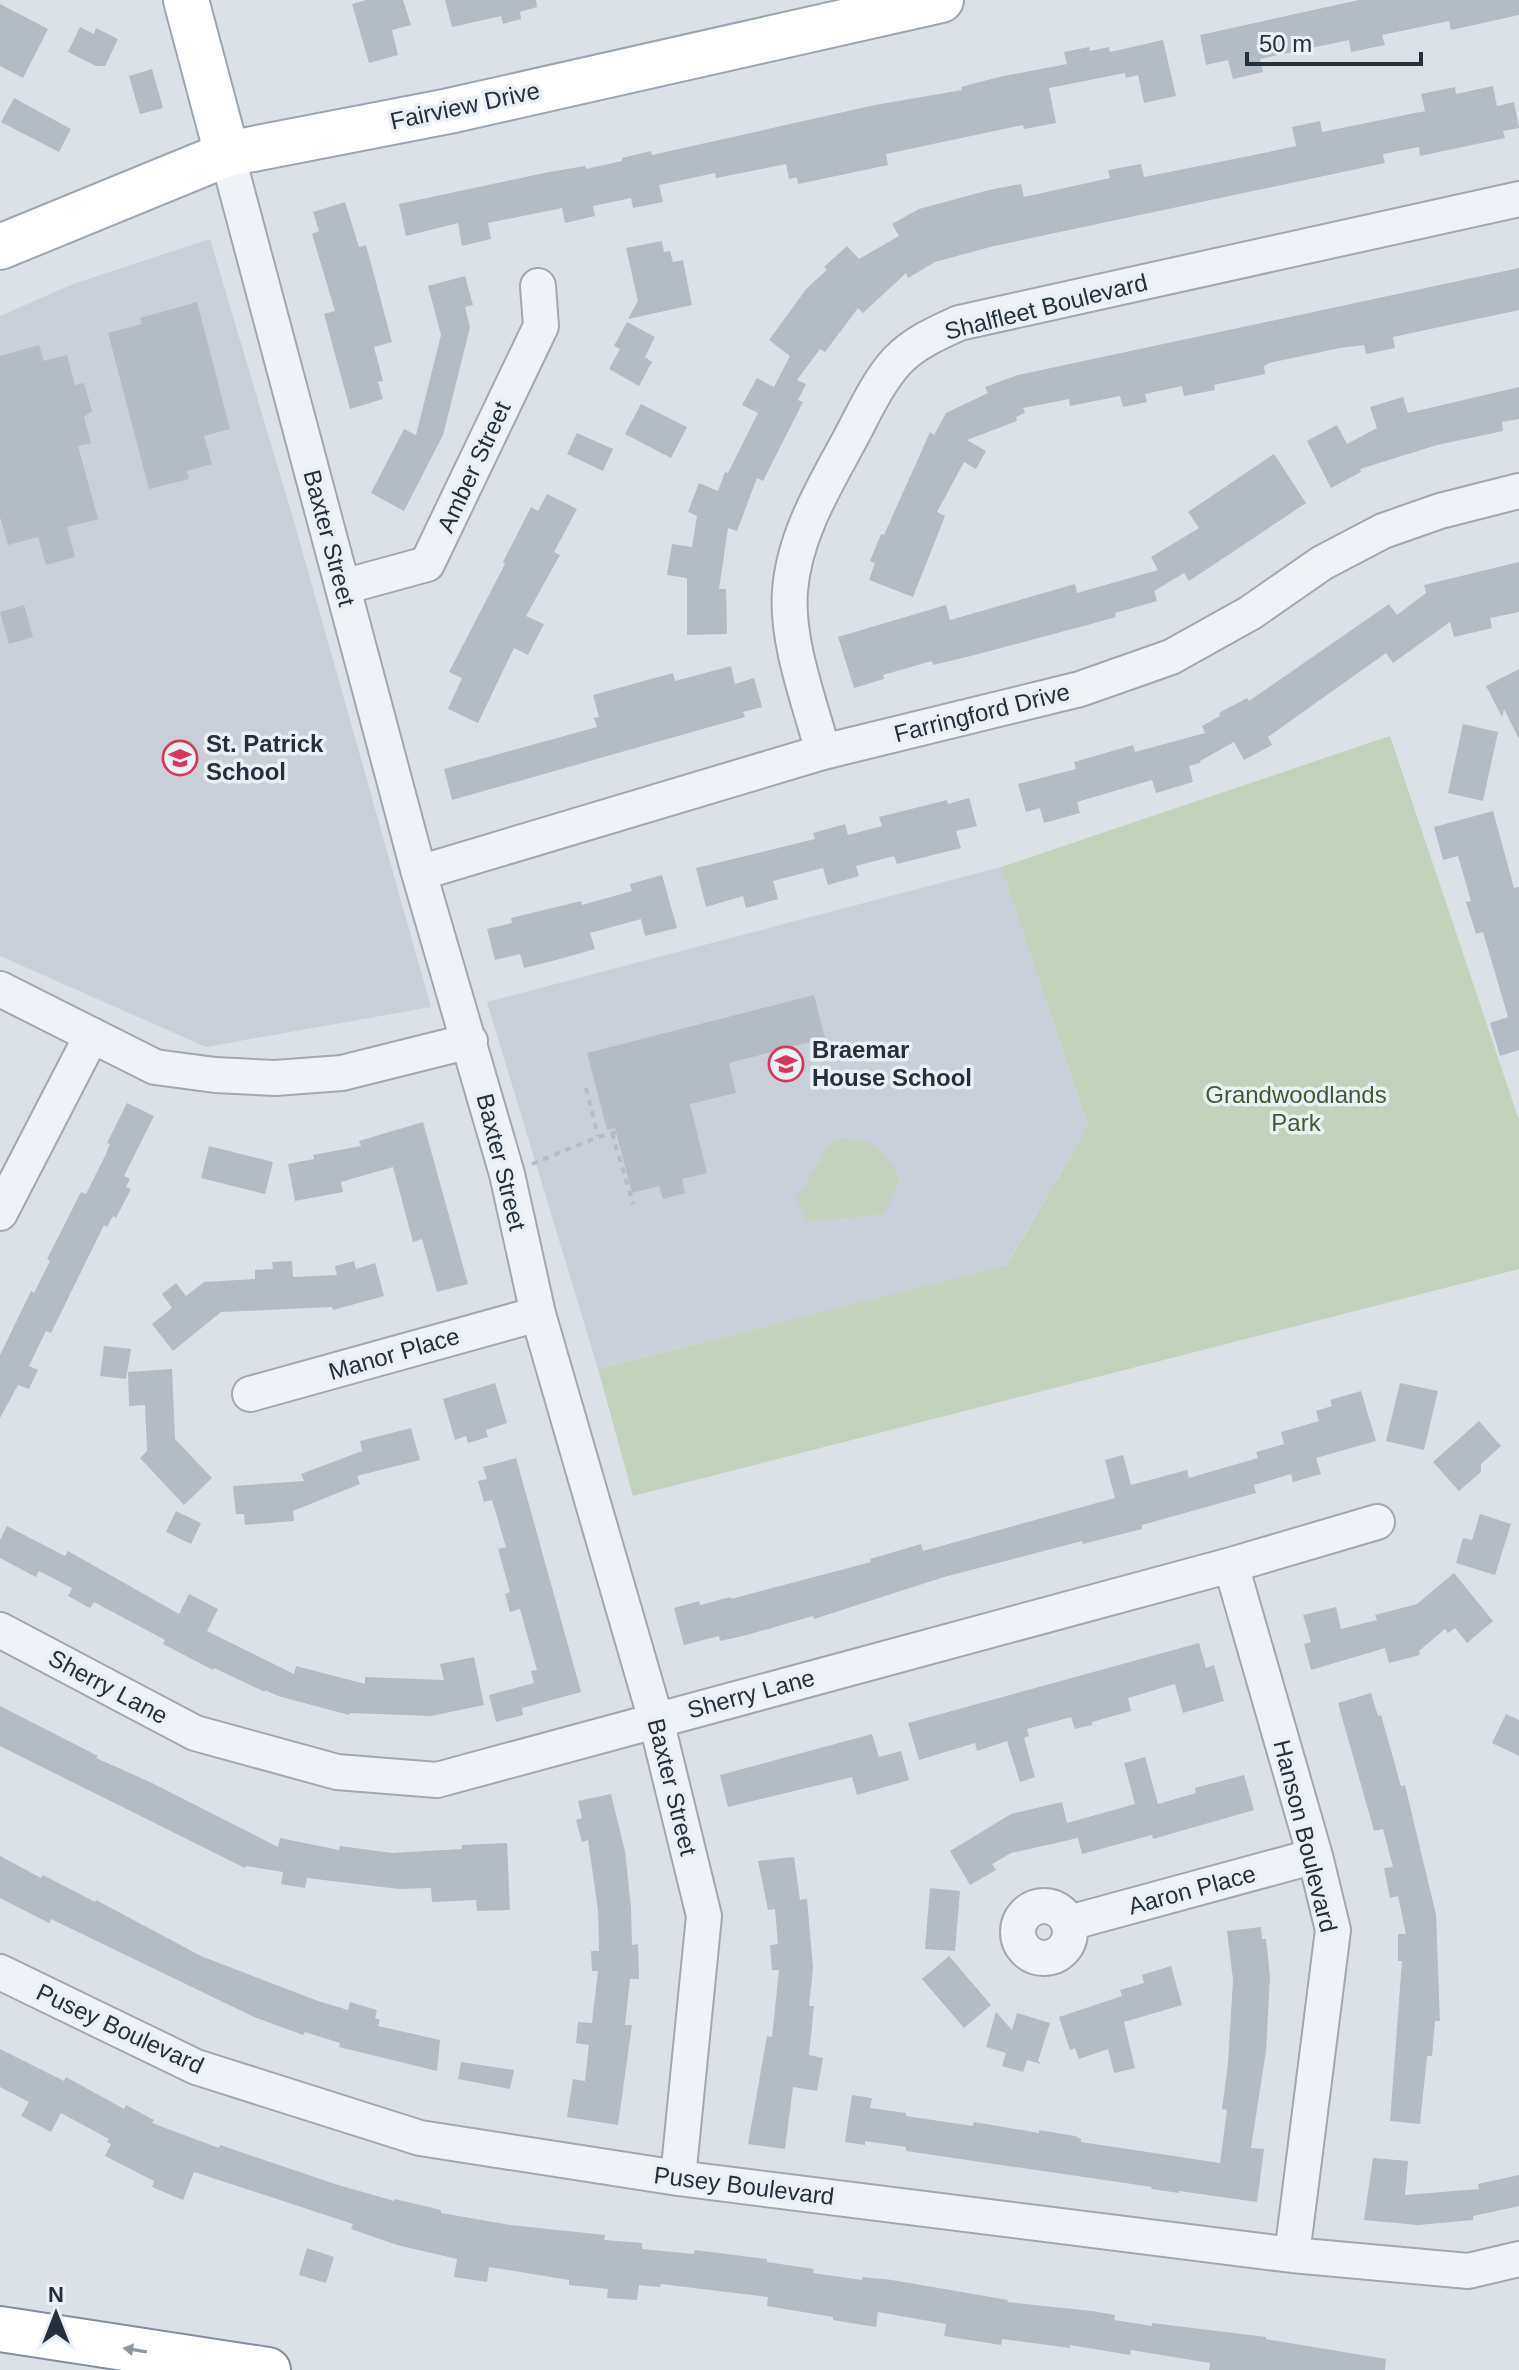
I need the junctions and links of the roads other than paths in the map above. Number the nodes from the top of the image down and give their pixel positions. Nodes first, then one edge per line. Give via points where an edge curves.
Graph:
1 (186, 0) edge
2 (941, 0) edge
3 (227, 154) junction
4 (1519, 199) edge
5 (0, 247) edge
6 (538, 286) dead end
7 (1519, 491) edge
8 (343, 587) junction
9 (823, 752) junction
10 (419, 873) junction
11 (0, 989) edge
12 (92, 1035) junction
13 (470, 1041) junction
14 (0, 1213) edge
15 (538, 1314) junction
16 (250, 1394) dead end
17 (1377, 1522) dead end
18 (1231, 1565) junction
19 (0, 1630) edge
20 (656, 1720) junction
21 (1315, 1856) junction
22 (1069, 1923) dead end
23 (0, 1972) edge
24 (678, 2178) junction
25 (1292, 2255) junction
26 (1519, 2259) edge
27 (0, 2329) edge
28 (268, 2370) edge

1 - 3 main road
2 - 3 main road, Fairview Drive via 449,111
3 - 5 main road, Fairview Drive
3 - 8 street, Baxter Street
4 - 9 street, Shalfleet Boulevard via 959,323 926,338 898,361 872,398 812,511 798,550 790,592 792,633
6 - 8 street, Amber Street via 541,326 427,564
7 - 9 street, Farringford Drive via 1383,531 1171,657 1080,689
8 - 10 street, Baxter Street
9 - 10 street, Farringford Drive
10 - 13 street, Baxter Street
11 - 12 street
12 - 13 street via 155,1067 275,1078 342,1073
12 - 14 street
13 - 15 street, Baxter Street
15 - 16 street, Manor Place
15 - 20 street, Baxter Street
17 - 18 street, Sherry Lane
18 - 20 street, Sherry Lane
18 - 21 street, Hanson Boulevard
19 - 20 street, Sherry Lane via 195,1733 337,1772 437,1780
20 - 24 street, Baxter Street via 704,1916
21 - 22 street, Aaron Place
21 - 25 street, Hanson Boulevard via 1333,1930
23 - 24 street, Pusey Boulevard via 196,2067 420,2138
24 - 25 street, Pusey Boulevard
25 - 26 street, Pusey Boulevard via 1468,2271
28 -> 27 main road

